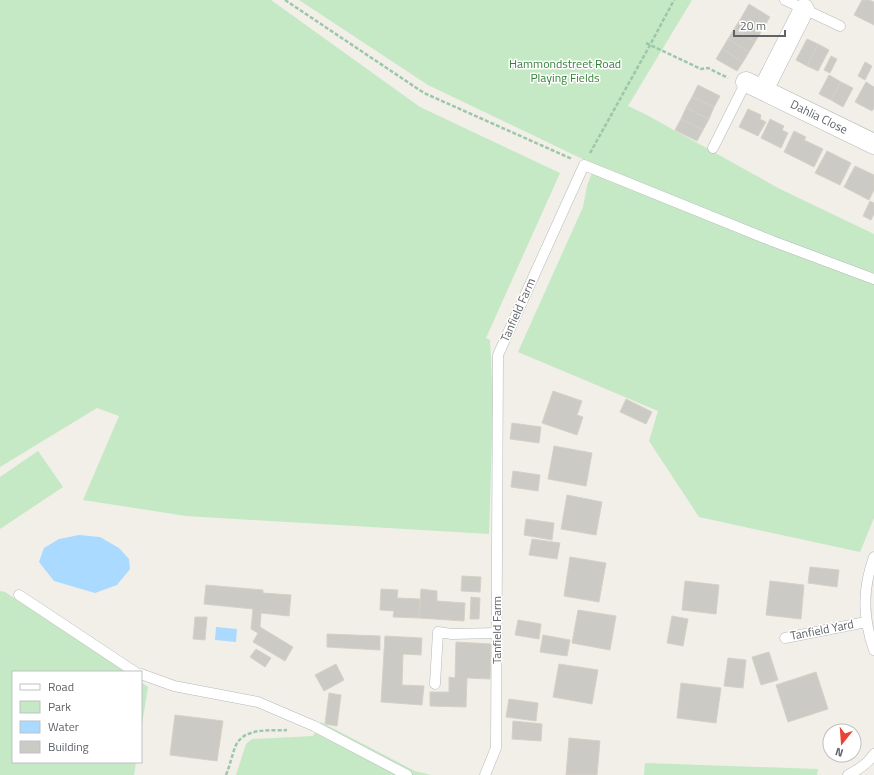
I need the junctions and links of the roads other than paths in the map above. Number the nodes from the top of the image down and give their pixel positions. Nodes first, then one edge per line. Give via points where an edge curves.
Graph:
1 (785, 0) edge
2 (804, 9) junction
3 (840, 26) dead end
4 (746, 82) joint
5 (763, 90) junction
6 (874, 144) edge
7 (713, 148) dead end
8 (874, 279) edge
9 (874, 557) edge
10 (19, 595) dead end
11 (866, 622) junction
12 (497, 633) junction
13 (785, 638) dead end
14 (874, 650) edge
15 (133, 671) edge
16 (142, 674) edge
17 (434, 684) dead end
18 (874, 754) edge
19 (407, 775) edge
20 (485, 775) edge
21 (848, 775) edge

1 - 2 lane
2 - 3 lane
2 - 5 street
4 - 5 street, Dahlia Close
4 - 7 lane
5 - 6 street, Dahlia Close
8 - 12 lane, Tanfield Farm via 584,165 498,355
9 - 11 lane, Tanfield Yard via 865,594
10 - 15 lane
11 - 13 lane, Tanfield Yard
11 - 14 lane
12 - 17 lane via 438,632
12 - 20 lane, Tanfield Farm via 496,748
16 - 19 lane via 174,686 258,702 314,726
18 - 21 lane via 860,768

